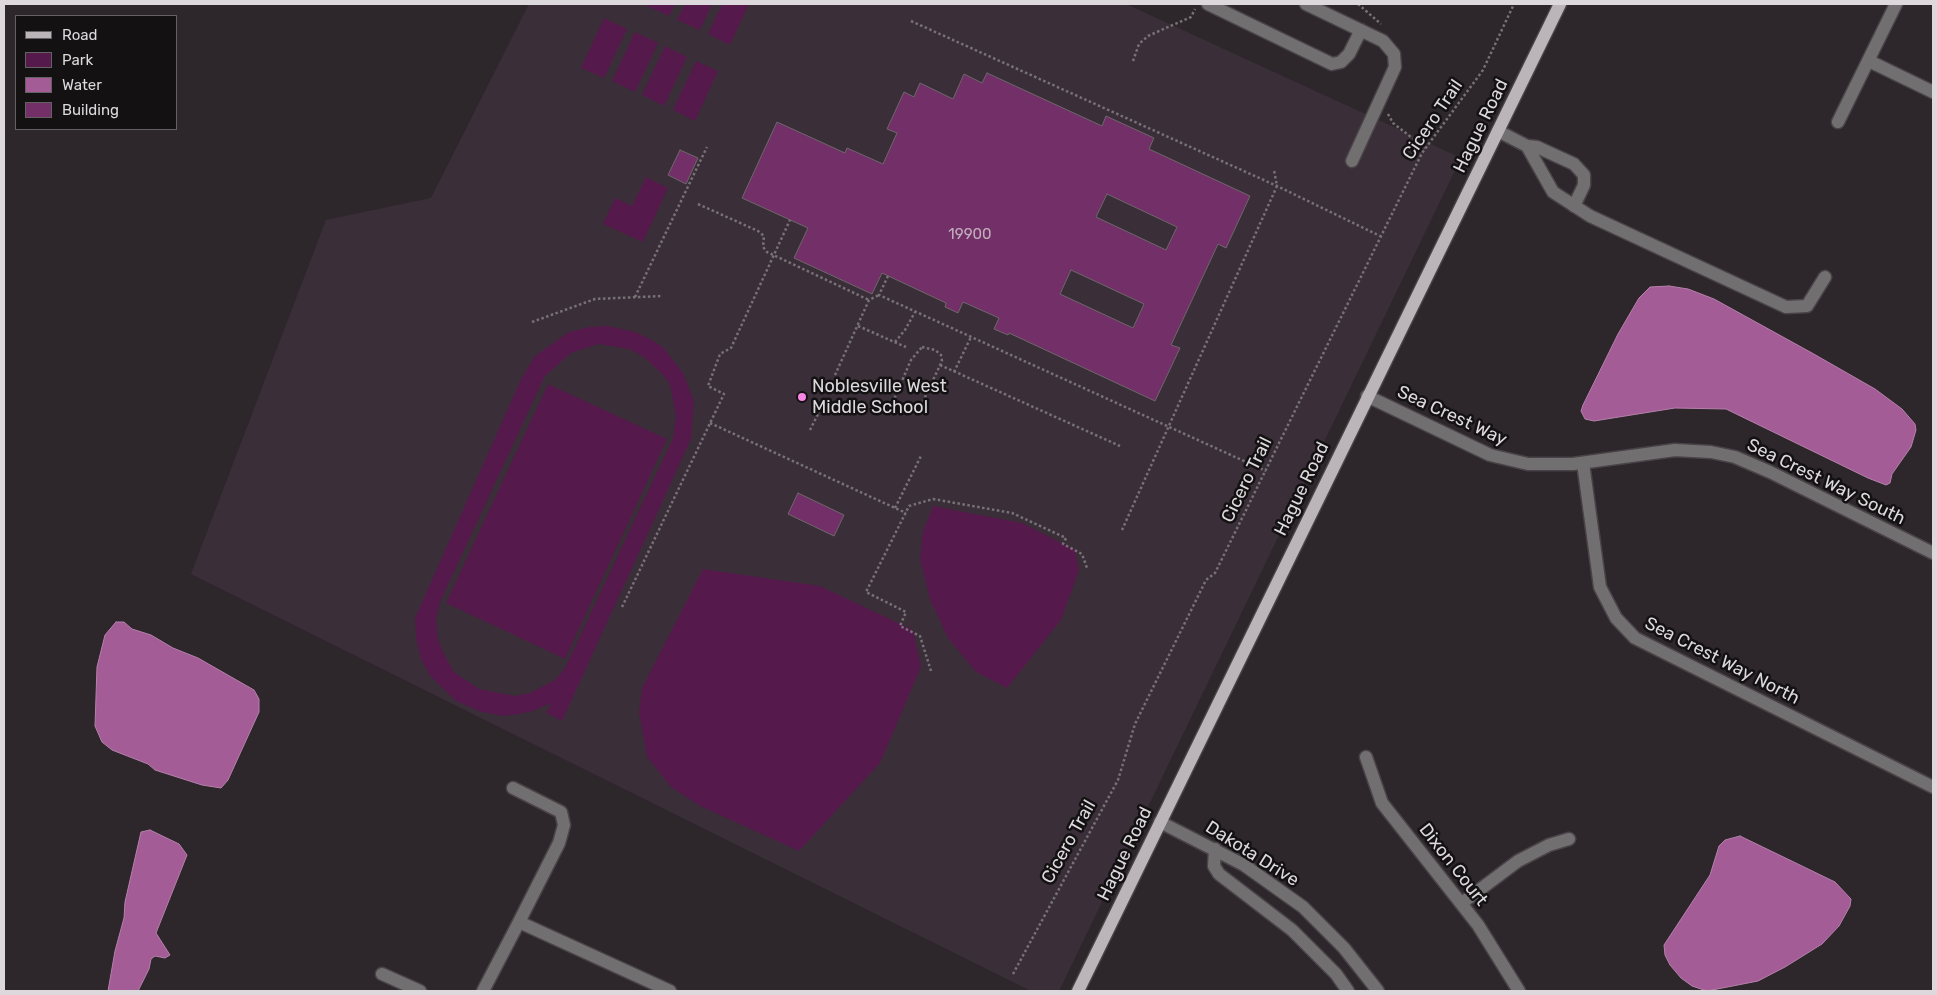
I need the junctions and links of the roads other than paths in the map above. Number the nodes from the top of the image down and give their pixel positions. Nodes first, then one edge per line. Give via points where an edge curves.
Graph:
1 (1208, 4) edge
2 (1306, 4) edge
3 (1560, 4) edge
4 (1896, 4) edge
5 (1361, 30) junction
6 (1869, 61) junction
7 (1933, 92) edge
8 (1838, 122) dead end
9 (1498, 131) junction
10 (1528, 146) junction
11 (1352, 161) dead end
12 (1574, 206) junction
13 (1825, 276) dead end
14 (1367, 396) junction
15 (1583, 463) junction
16 (1933, 553) edge
17 (1366, 757) dead end
18 (1933, 787) edge
19 (513, 788) dead end
20 (1160, 822) junction
21 (1569, 839) dead end
22 (1215, 849) junction
23 (1462, 904) junction
24 (519, 922) junction
25 (382, 974) dead end
26 (420, 991) edge
27 (483, 991) edge
28 (670, 991) edge
29 (1078, 991) edge
30 (1348, 991) edge
31 (1378, 991) edge
32 (1520, 991) edge

1 - 5 street via 1332,64 1341,62 1349,54
2 - 5 street
3 - 9 main road, Hague Road
4 - 6 street
5 - 11 street via 1383,41 1394,54 1394,67
6 - 7 street
6 - 8 street
9 - 10 street
9 - 14 main road, Hague Road
10 - 12 street via 1553,192
10 - 12 street via 1574,164 1584,175 1584,186
12 - 13 street via 1786,307 1807,306
14 - 15 street, Sea Crest Way via 1508,461 1548,465
14 - 20 main road, Hague Road
15 - 16 street, Sea Crest Way South via 1675,450 1735,457
15 - 18 street, Sea Crest Way North via 1600,587 1616,618 1634,638
17 - 23 street, Dixon Court via 1382,803
19 - 24 street via 561,812 564,825 559,843
20 - 22 street, Dakota Drive
20 - 29 main road, Hague Road
21 - 23 street via 1518,861
22 - 30 street via 1214,866 1220,874 1292,930 1336,974
22 - 31 street, Dakota Drive via 1272,883 1303,907 1344,948
23 - 32 street, Dixon Court
24 - 27 street
24 - 28 street
25 - 26 street

